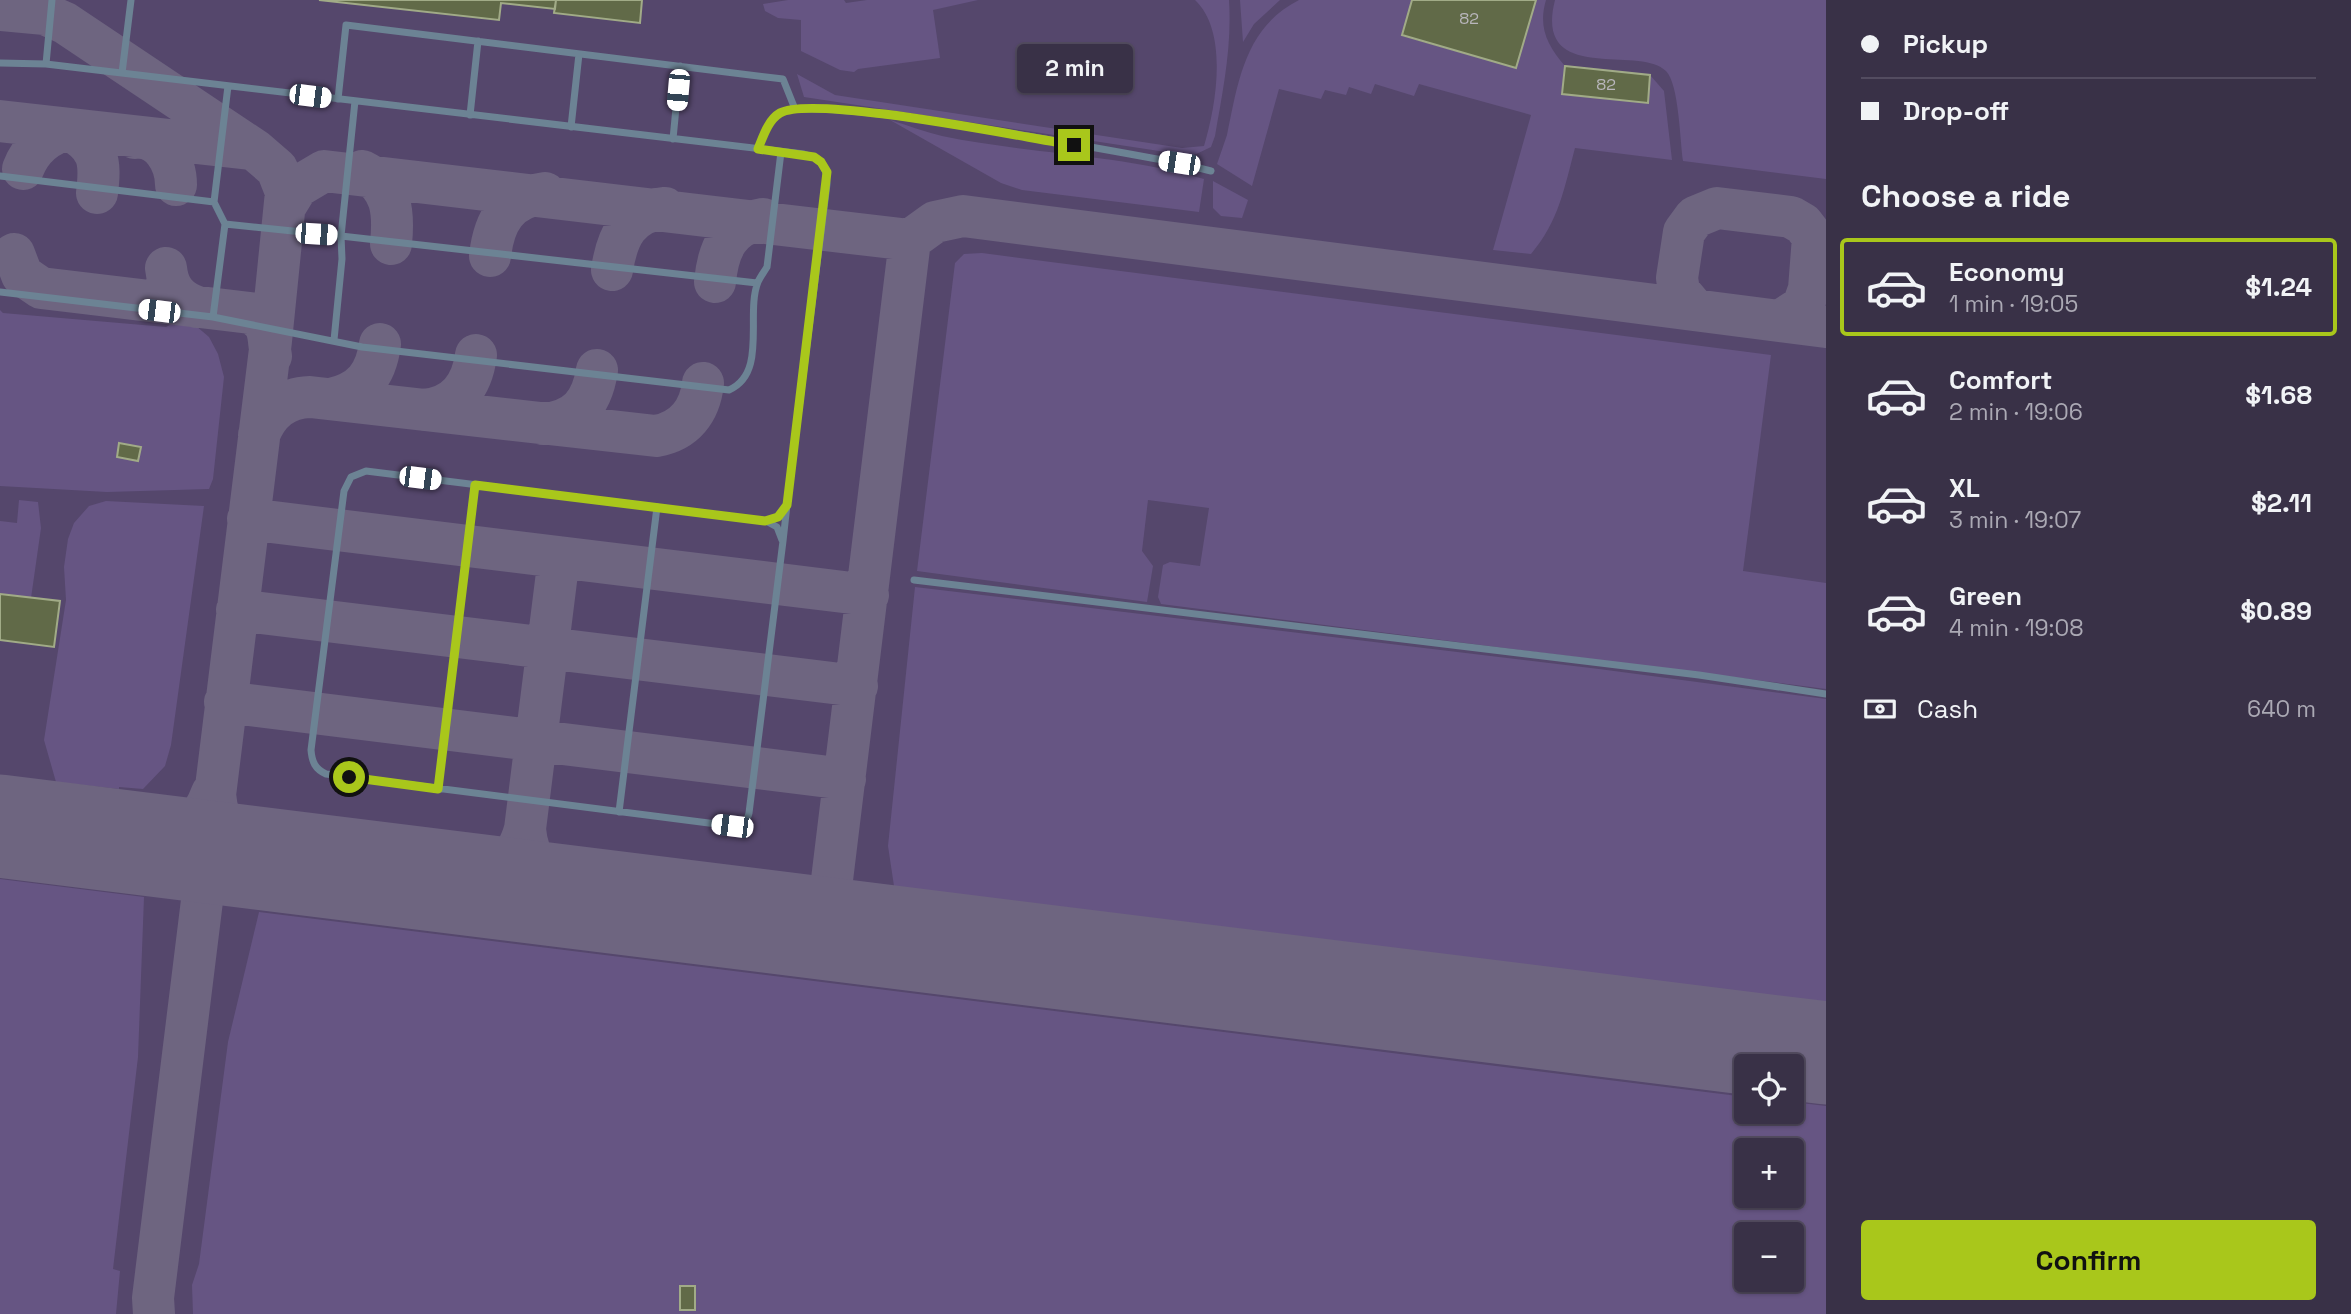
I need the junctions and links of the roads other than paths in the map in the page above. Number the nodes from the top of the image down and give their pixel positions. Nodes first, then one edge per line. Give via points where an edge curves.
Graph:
1 (52, 0) edge
2 (131, 0) edge
3 (478, 41) junction
4 (579, 54) junction
5 (0, 63) edge
6 (46, 64) junction
7 (680, 66) junction
8 (122, 73) junction
9 (228, 86) junction
10 (338, 99) junction
11 (355, 101) junction
12 (795, 109) junction
13 (470, 115) junction
14 (571, 127) junction
15 (673, 139) junction
16 (758, 149) junction
17 (781, 152) junction
18 (1211, 171) dead end
19 (0, 176) edge
20 (214, 202) junction
21 (225, 224) junction
22 (341, 236) junction
23 (757, 283) junction
24 (0, 292) edge
25 (213, 317) junction
26 (334, 340) junction
27 (475, 485) junction
28 (787, 505) junction
29 (657, 507) junction
30 (765, 521) junction
31 (783, 541) junction
32 (914, 580) dead end
33 (1826, 694) edge
34 (438, 789) junction
35 (619, 812) junction

1 - 6 lane
2 - 8 lane
3 - 4 lane
3 - 10 lane via 346,25
3 - 13 lane
4 - 7 lane
4 - 14 lane
5 - 6 lane
6 - 8 lane
7 - 12 lane via 783,79
7 - 15 lane
8 - 9 lane
9 - 10 lane
9 - 20 lane
10 - 11 lane
11 - 13 lane
11 - 22 lane
12 - 16 lane via 780,113 771,122
12 - 18 lane via 863,111
13 - 14 lane
14 - 15 lane
15 - 16 lane
16 - 17 lane
17 - 23 lane via 767,267
17 - 28 lane via 814,157 827,172
19 - 20 lane
20 - 21 lane
21 - 22 lane
21 - 25 lane
22 - 23 lane
22 - 26 lane
23 - 26 lane via 748,374 729,390
24 - 25 lane
25 - 26 lane
27 - 29 lane
27 - 34 lane
27 - 34 lane via 366,471 351,477 344,491 313,736 314,764 327,775
28 - 30 lane via 778,517
28 - 31 lane
29 - 30 lane
29 - 35 lane
30 - 31 lane via 777,527
31 - 35 lane via 748,819 732,826
32 - 33 lane
34 - 35 lane

